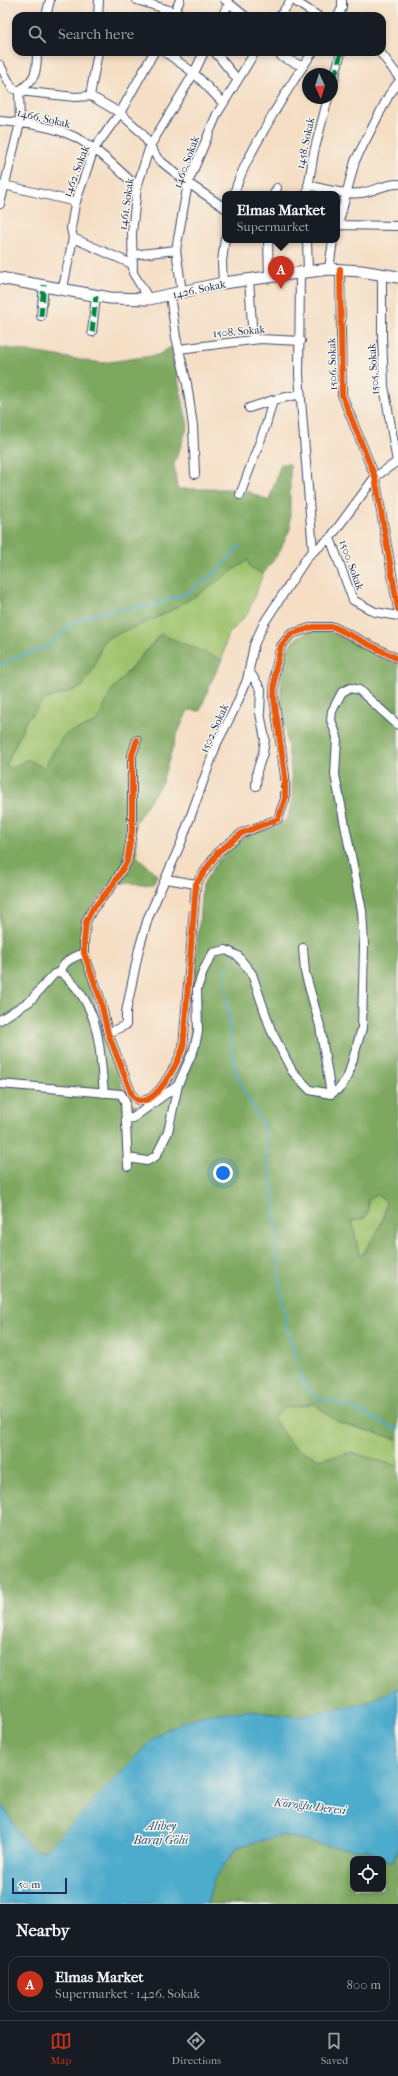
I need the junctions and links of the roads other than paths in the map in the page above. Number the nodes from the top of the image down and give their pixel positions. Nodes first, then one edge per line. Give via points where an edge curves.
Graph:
1 (50, 0) edge
2 (99, 0) edge
3 (137, 0) edge
4 (180, 0) edge
5 (292, 0) edge
6 (342, 0) edge
7 (227, 1) edge
8 (47, 12) edge
9 (98, 12) edge
10 (167, 12) edge
11 (176, 12) edge
12 (223, 12) edge
13 (240, 12) edge
14 (283, 12) edge
15 (312, 12) edge
16 (340, 12) edge
17 (37, 56) edge
18 (97, 56) edge
19 (152, 56) edge
20 (171, 56) edge
21 (202, 56) edge
22 (218, 56) edge
23 (252, 56) edge
24 (281, 56) edge
25 (310, 56) edge
26 (340, 56) edge
27 (383, 56) edge
28 (0, 65) edge
29 (302, 66) junction
30 (337, 68) edge
31 (194, 73) junction
32 (398, 76) edge
33 (238, 79) junction
34 (398, 83) edge
35 (19, 91) junction
36 (90, 96) junction
37 (223, 103) junction
38 (326, 104) edge
39 (120, 113) junction
40 (0, 121) edge
41 (20, 123) junction
42 (150, 146) junction
43 (94, 150) junction
44 (188, 183) junction
45 (398, 184) edge
46 (4, 185) junction
47 (137, 187) junction
48 (308, 190) edge
49 (235, 191) edge
50 (328, 191) edge
51 (340, 192) edge
52 (347, 192) junction
53 (76, 202) junction
54 (0, 204) edge
55 (222, 206) edge
56 (340, 218) edge
57 (340, 226) edge
58 (398, 226) edge
59 (73, 238) junction
60 (224, 243) edge
61 (268, 243) edge
62 (307, 243) edge
63 (334, 243) edge
64 (176, 250) junction
65 (132, 255) junction
66 (132, 264) junction
67 (335, 269) junction
68 (304, 272) junction
69 (382, 274) junction
70 (269, 276) junction
71 (398, 277) edge
72 (0, 278) edge
73 (249, 279) junction
74 (223, 283) junction
75 (44, 286) junction
76 (63, 288) junction
77 (182, 292) junction
78 (170, 295) junction
79 (96, 296) junction
80 (149, 299) junction
81 (41, 316) dead end
82 (92, 332) dead end
83 (253, 340) junction
84 (301, 341) junction
85 (179, 349) junction
86 (301, 394) junction
87 (273, 400) junction
88 (249, 408) dead end
89 (398, 461) edge
90 (196, 474) dead end
91 (375, 477) junction
92 (240, 495) dead end
93 (330, 538) junction
94 (313, 551) junction
95 (398, 609) edge
96 (398, 616) edge
97 (398, 659) edge
98 (249, 671) junction
99 (261, 689) junction
100 (274, 698) junction
101 (398, 725) edge
102 (137, 740) dead end
103 (256, 786) dead end
104 (166, 879) junction
105 (196, 884) junction
106 (303, 948) dead end
107 (84, 953) junction
108 (62, 972) junction
109 (0, 1020) edge
110 (108, 1033) junction
111 (0, 1084) edge
112 (178, 1086) junction
113 (104, 1093) junction
114 (331, 1094) junction
115 (126, 1119) junction

1 - 8 street
2 - 9 street
3 - 10 street
4 - 11 street
5 - 14 street
5 - 15 street
6 - 16 street
7 - 12 street
7 - 13 street
17 - 35 street via 37,72 30,84
18 - 36 street
19 - 39 street, 1462. Sokak
20 - 31 street
21 - 31 street, 1461. Sokak
22 - 33 street
23 - 33 street, 1460. Sokak
24 - 29 street
25 - 29 street
26 - 30 street
27 - 32 street
28 - 35 street via 12,88
29 - 49 street via 257,142
31 - 37 street
31 - 42 street, 1461. Sokak
33 - 37 street, 1460. Sokak
34 - 52 street via 389,95 355,161
35 - 36 street via 74,97
35 - 41 street
36 - 39 street
37 - 44 street, 1460. Sokak
38 - 48 street, 1458. Sokak via 318,133
39 - 42 street via 142,133
39 - 43 street, 1462. Sokak
40 - 41 street, 1466. Sokak
41 - 43 street, 1466. Sokak via 74,136
41 - 46 street
42 - 44 street via 158,159
42 - 47 street, 1461. Sokak
43 - 47 street, 1466. Sokak
43 - 53 street, 1462. Sokak
44 - 55 street
44 - 64 street, 1460. Sokak
45 - 52 street via 388,184 360,193
46 - 53 street
46 - 54 street
47 - 65 street, 1461. Sokak
48 - 50 street
51 - 52 street
52 - 56 street
53 - 59 street, 1462. Sokak
57 - 58 street
59 - 66 street
59 - 76 street, 1462. Sokak
60 - 74 street
61 - 70 street
62 - 68 street
63 - 67 street, 1506. Sokak
64 - 65 street
64 - 77 street, 1460. Sokak
65 - 66 street, 1461. Sokak
66 - 80 street, 1461. Sokak via 133,273
67 - 68 main road, 1426. Sokak
67 - 69 main road, 1426. Sokak
67 - 91 street, 1506. Sokak via 342,395
68 - 70 main road, 1426. Sokak
68 - 84 street
69 - 71 main road, 1426. Sokak
69 - 89 street, 1505. Sokak via 383,380
70 - 73 main road, 1426. Sokak
72 - 75 main road, 1426. Sokak
73 - 74 main road, 1426. Sokak
73 - 83 street
74 - 77 main road, 1426. Sokak
75 - 76 main road, 1426. Sokak
75 - 81 street
76 - 79 main road, 1426. Sokak
77 - 78 main road, 1426. Sokak
78 - 80 main road, 1426. Sokak
78 - 85 street
79 - 80 main road, 1426. Sokak via 126,300
79 - 82 street
83 - 84 street, 1508. Sokak
83 - 85 street, 1508. Sokak
84 - 86 street
85 - 90 street via 193,426
86 - 87 street
86 - 94 street
87 - 88 street
87 - 92 street
89 - 91 street, 1502. Sokak
91 - 93 street, 1502. Sokak
91 - 95 street, 1506. Sokak
93 - 94 street, 1502. Sokak
93 - 96 street, 1500. Sokak via 353,600 375,612
94 - 98 street, 1502. Sokak via 290,581 264,623 254,645
97 - 100 street via 334,627 313,627 291,634 281,646 275,672
98 - 99 street
98 - 104 street, 1502. Sokak via 236,708 217,743
99 - 100 street
99 - 103 street via 260,713 265,739
100 - 105 street via 285,776 285,798 278,819 242,833 218,852
101 - 114 street via 355,689 350,688 342,692 332,711 331,720 337,744 335,775 362,911 364,945 362,1028 348,1076 340,1088
102 - 107 street via 132,755 132,831 127,862 86,922
104 - 105 street
104 - 110 street, 1502. Sokak via 148,918 139,949 126,1012 126,1025
105 - 110 street via 183,1048 175,1067 160,1089 151,1097 140,1100 132,1095
106 - 114 street via 305,972 320,1026
107 - 108 street via 62,966
107 - 110 street via 100,998
108 - 109 street via 54,974 30,1001
108 - 113 street via 74,982 87,1001 97,1031
111 - 113 street
112 - 114 street via 194,1049 198,1032 197,990 204,969 212,953 226,950 238,956 252,974 271,1030 292,1071 310,1090
112 - 115 street via 132,1118
112 - 115 street via 168,1132 156,1156 147,1161 128,1162
113 - 115 street via 121,1094 124,1097

